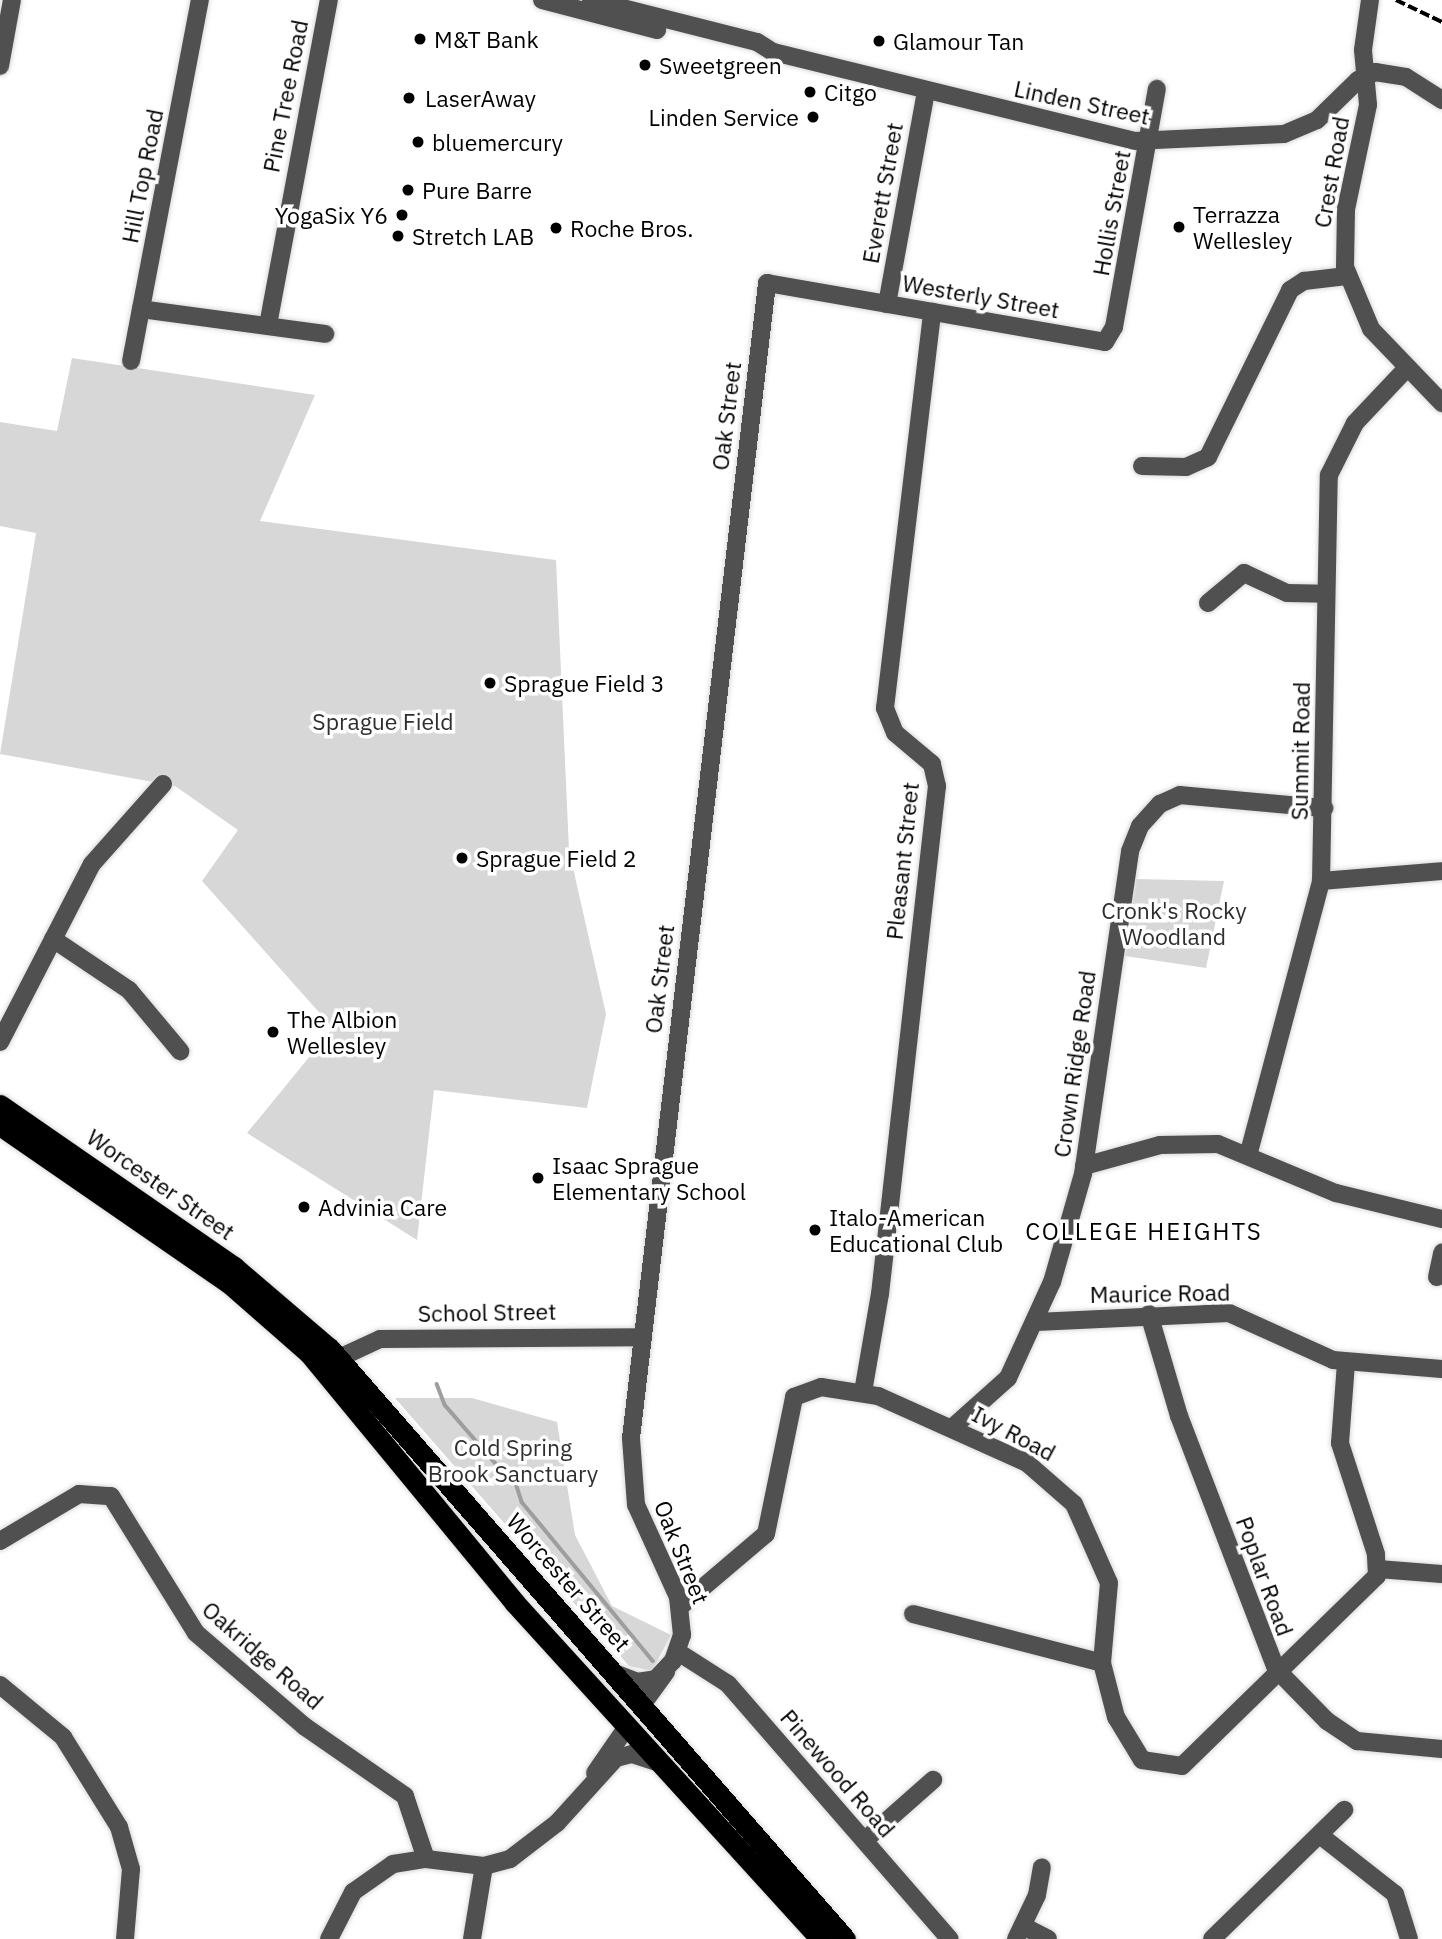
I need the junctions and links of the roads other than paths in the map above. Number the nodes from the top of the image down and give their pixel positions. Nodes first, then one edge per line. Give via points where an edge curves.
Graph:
1 (12, 0) edge
2 (200, 0) edge
3 (329, 0) edge
4 (542, 0) edge
5 (591, 0) edge
6 (1370, 3) edge
7 (773, 52) junction
8 (0, 66) edge
9 (1366, 75) junction
10 (1157, 89) dead end
11 (926, 91) junction
12 (1442, 100) edge
13 (1148, 142) junction
14 (1347, 276) junction
15 (767, 283) joint
16 (887, 304) junction
17 (141, 309) junction
18 (932, 312) junction
19 (268, 326) junction
20 (325, 334) dead end
21 (1105, 342) joint
22 (131, 361) dead end
23 (1407, 368) junction
24 (1442, 403) edge
25 (1142, 466) dead end
26 (1326, 594) junction
27 (1208, 603) dead end
28 (163, 784) dead end
29 (1324, 808) junction
30 (1442, 871) edge
31 (1321, 881) junction
32 (53, 939) junction
33 (0, 1042) edge
34 (180, 1051) dead end
35 (0, 1105) edge
36 (0, 1125) edge
37 (1249, 1152) junction
38 (1084, 1166) junction
39 (1442, 1219) edge
40 (1442, 1253) edge
41 (1437, 1277) dead end
42 (1149, 1314) junction
43 (1036, 1322) junction
44 (641, 1337) junction
45 (339, 1359) junction
46 (1346, 1363) junction
47 (1442, 1370) edge
48 (863, 1392) junction
49 (952, 1428) junction
50 (0, 1541) edge
51 (1378, 1569) junction
52 (1442, 1574) edge
53 (681, 1606) junction
54 (913, 1614) dead end
55 (678, 1652) junction
56 (1102, 1663) junction
57 (610, 1669) junction
58 (668, 1669) junction
59 (1280, 1675) junction
60 (585, 1683) junction
61 (0, 1685) edge
62 (642, 1706) junction
63 (626, 1728) junction
64 (1442, 1749) edge
65 (686, 1755) junction
66 (659, 1763) junction
67 (592, 1779) junction
68 (933, 1780) dead end
69 (1344, 1810) dead end
70 (1321, 1836) junction
71 (865, 1840) junction
72 (426, 1859) junction
73 (484, 1866) junction
74 (1042, 1867) dead end
75 (1019, 1933) edge
76 (125, 1939) edge
77 (330, 1939) edge
78 (472, 1939) edge
79 (821, 1939) edge
80 (845, 1939) edge
81 (950, 1939) edge
82 (1048, 1939) edge
83 (1212, 1939) edge
84 (1409, 1939) edge

1 - 8 street
2 - 17 street, Hill Top Road
3 - 19 street, Pine Tree Road
4 - 7 street, Linden Street via 753,54
5 - 7 street, Linden Street via 757,42
6 - 9 street, Crest Road
7 - 11 street, Linden Street
9 - 12 street via 1402,75
9 - 13 street, Linden Street via 1321,117 1290,133
9 - 14 street, Crest Road via 1367,110 1343,226
10 - 13 street, Hollis Street
11 - 13 street, Linden Street
11 - 16 street, Everett Street
13 - 21 street, Hollis Street via 1114,330
14 - 23 street, Crest Road via 1366,322
14 - 25 street via 1304,281 1290,290 1208,457 1186,467
15 - 16 street, Westerly Street
15 - 44 street, Oak Street
16 - 18 street, Westerly Street
17 - 19 street
17 - 22 street, Hill Top Road
18 - 21 street, Westerly Street
18 - 48 street, Pleasant Street via 885,708 898,737 932,764 937,793 880,1294
19 - 20 street
23 - 24 street, Crest Road
23 - 26 street, Summit Road via 1359,418 1334,459
26 - 27 street via 1287,593 1244,572
26 - 29 street, Summit Road
28 - 32 street via 92,864
29 - 31 street, Summit Road
29 - 38 street, Crown Ridge Road via 1187,794 1167,800 1144,819 1130,851
30 - 31 street
31 - 37 street, Summit Road
32 - 33 street
32 - 34 street via 129,990
35 - 45 highway, Worcester Street via 234,1267
36 - 60 highway, Worcester Street via 220,1276 294,1338 353,1399
37 - 38 street via 1170,1144
37 - 39 street via 1336,1193
38 - 43 street, Crown Ridge Road
40 - 41 street
42 - 43 street, Maurice Road
42 - 46 street, Maurice Road via 1241,1315
42 - 59 street, Poplar Road via 1179,1416
43 - 49 street, Crown Ridge Road via 1004,1383
44 - 45 street, School Street via 380,1339
44 - 53 street, Oak Street via 631,1479 645,1532
45 - 57 highway, Worcester Street
46 - 47 street, Maurice Road
46 - 51 street via 1340,1443
48 - 49 street, Ivy Road
48 - 53 street, Ivy Road via 817,1387 794,1397 766,1534
49 - 56 street, Ivy Road via 1034,1468 1077,1509 1110,1588
50 - 72 street, Oakridge Road via 79,1494 111,1496 196,1633 304,1726 405,1796
51 - 52 street
51 - 59 street, Ivy Road via 1365,1591
53 - 55 street, Oak Street
54 - 56 street
55 - 58 street, Oak Street
55 - 71 street, Pinewood Road via 728,1684
56 - 59 street, Ivy Road via 1127,1742 1142,1760 1162,1768 1195,1758
57 - 58 street via 641,1682
57 - 62 highway, Worcester Street
58 - 62 street, Oak Street
59 - 64 street, Poplar Road via 1332,1726 1357,1741
60 - 62 highway via 613,1701
60 - 63 highway, Worcester Street
61 - 76 street via 63,1737 119,1827 131,1869
62 - 65 highway, Worcester Street
63 - 65 highway via 655,1733
63 - 66 highway, Worcester Street
63 - 67 street
65 - 80 highway, Worcester Street
66 - 67 street via 624,1755
66 - 79 highway, Worcester Street
67 - 73 street via 545,1833 510,1859
68 - 71 street
69 - 70 street
70 - 83 street
70 - 84 street via 1395,1894
71 - 81 street, Pinewood Road
72 - 73 street
72 - 77 street via 374,1875 353,1892
73 - 78 street
74 - 75 street
75 - 82 street

